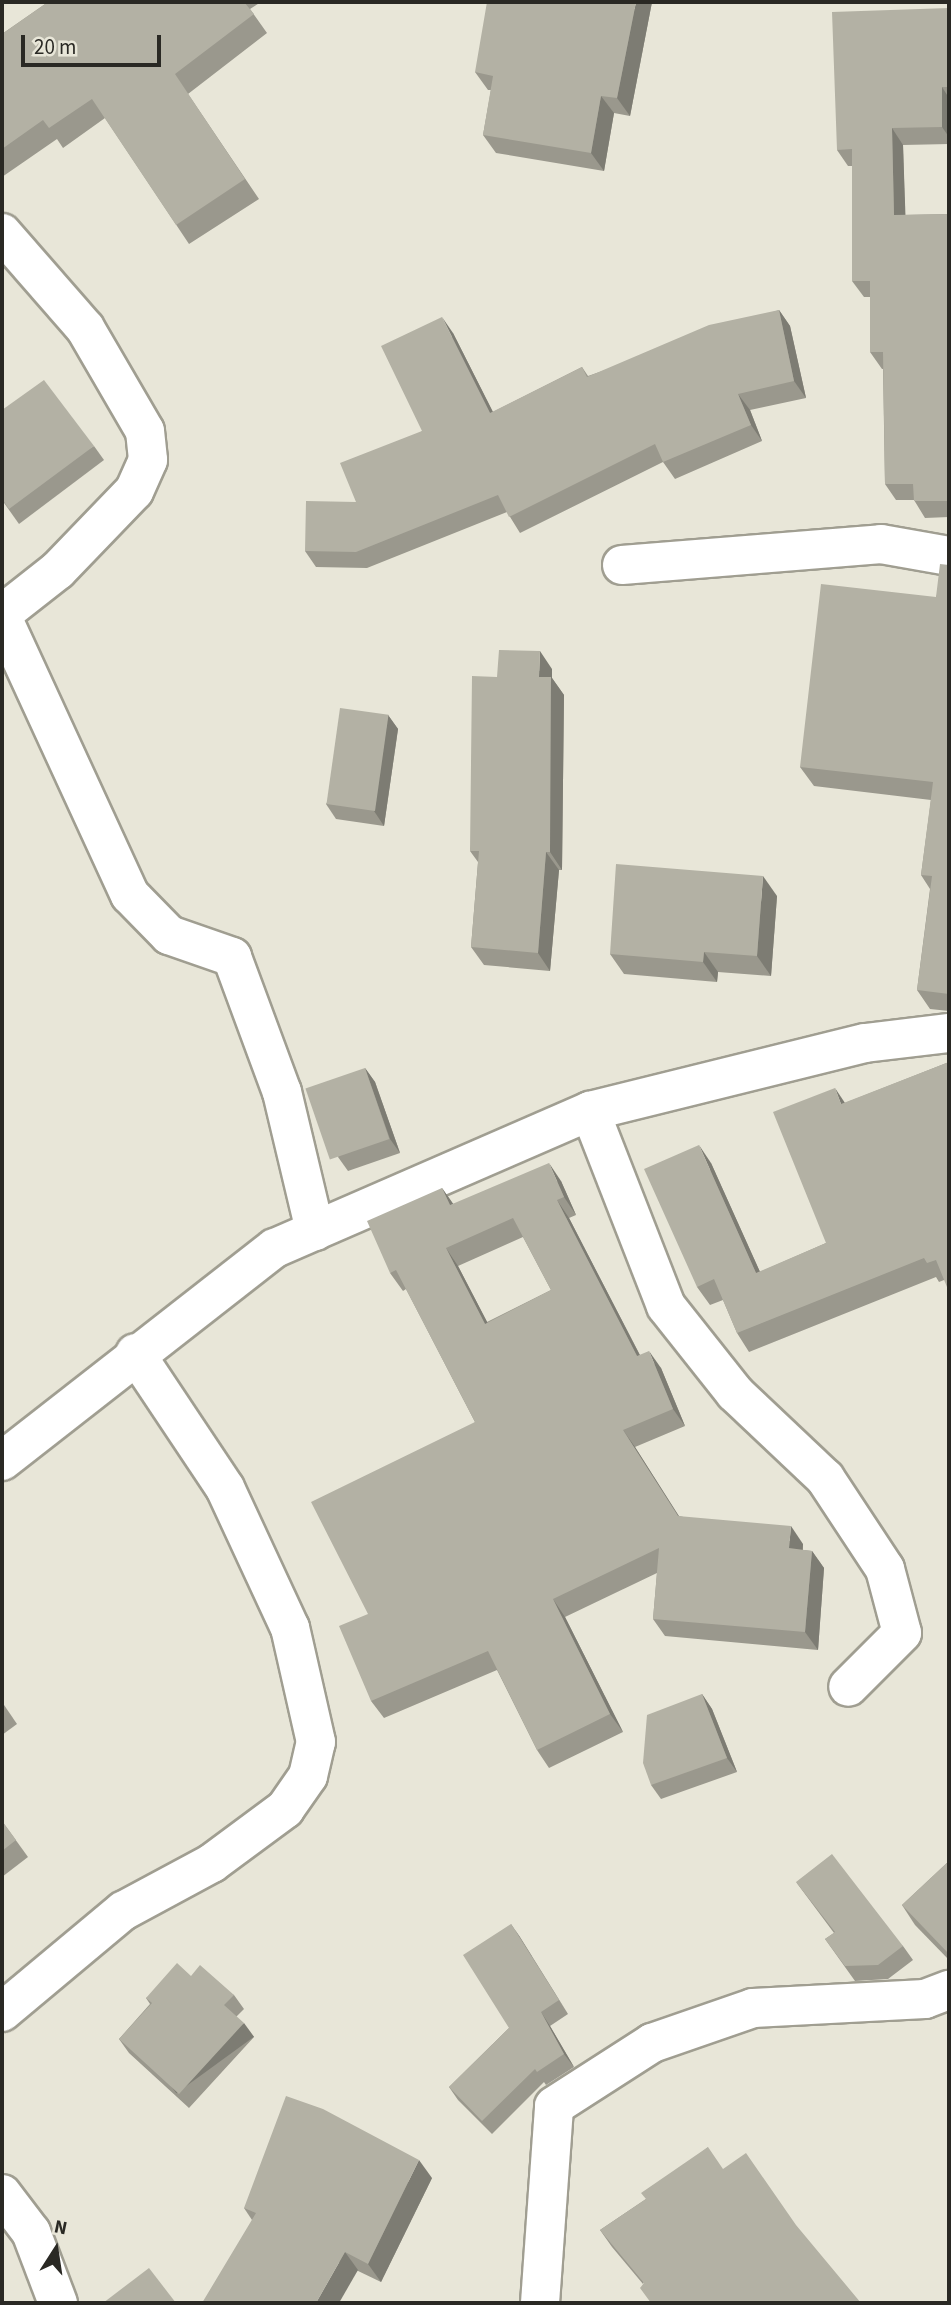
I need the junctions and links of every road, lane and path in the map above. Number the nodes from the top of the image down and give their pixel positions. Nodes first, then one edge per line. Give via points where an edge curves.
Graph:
1 (2, 233) edge
2 (949, 556) edge
3 (622, 565) dead end
4 (2, 616) edge
5 (949, 1033) edge
6 (590, 1111) junction
7 (314, 1231) junction
8 (135, 1353) junction
9 (2, 1461) edge
10 (848, 1687) dead end
11 (949, 1990) edge
12 (2, 2012) edge
13 (2, 2194) edge
14 (58, 2303) edge
15 (540, 2303) edge

1 - 4 street via 85,328 145,431 148,460 125,501 58,570
2 - 3 street via 881,544
4 - 7 street via 130,894 169,935 232,957 282,1092
5 - 6 street via 865,1043
6 - 7 street
6 - 10 street via 666,1306 735,1393 825,1478 886,1569 902,1633
7 - 8 street via 275,1248
8 - 9 street
8 - 12 street via 231,1499 290,1628 316,1742 308,1776 285,1809 212,1863 123,1911
11 - 15 street via 925,1999 753,2008 652,2043 554,2106
13 - 14 street via 31,2232

